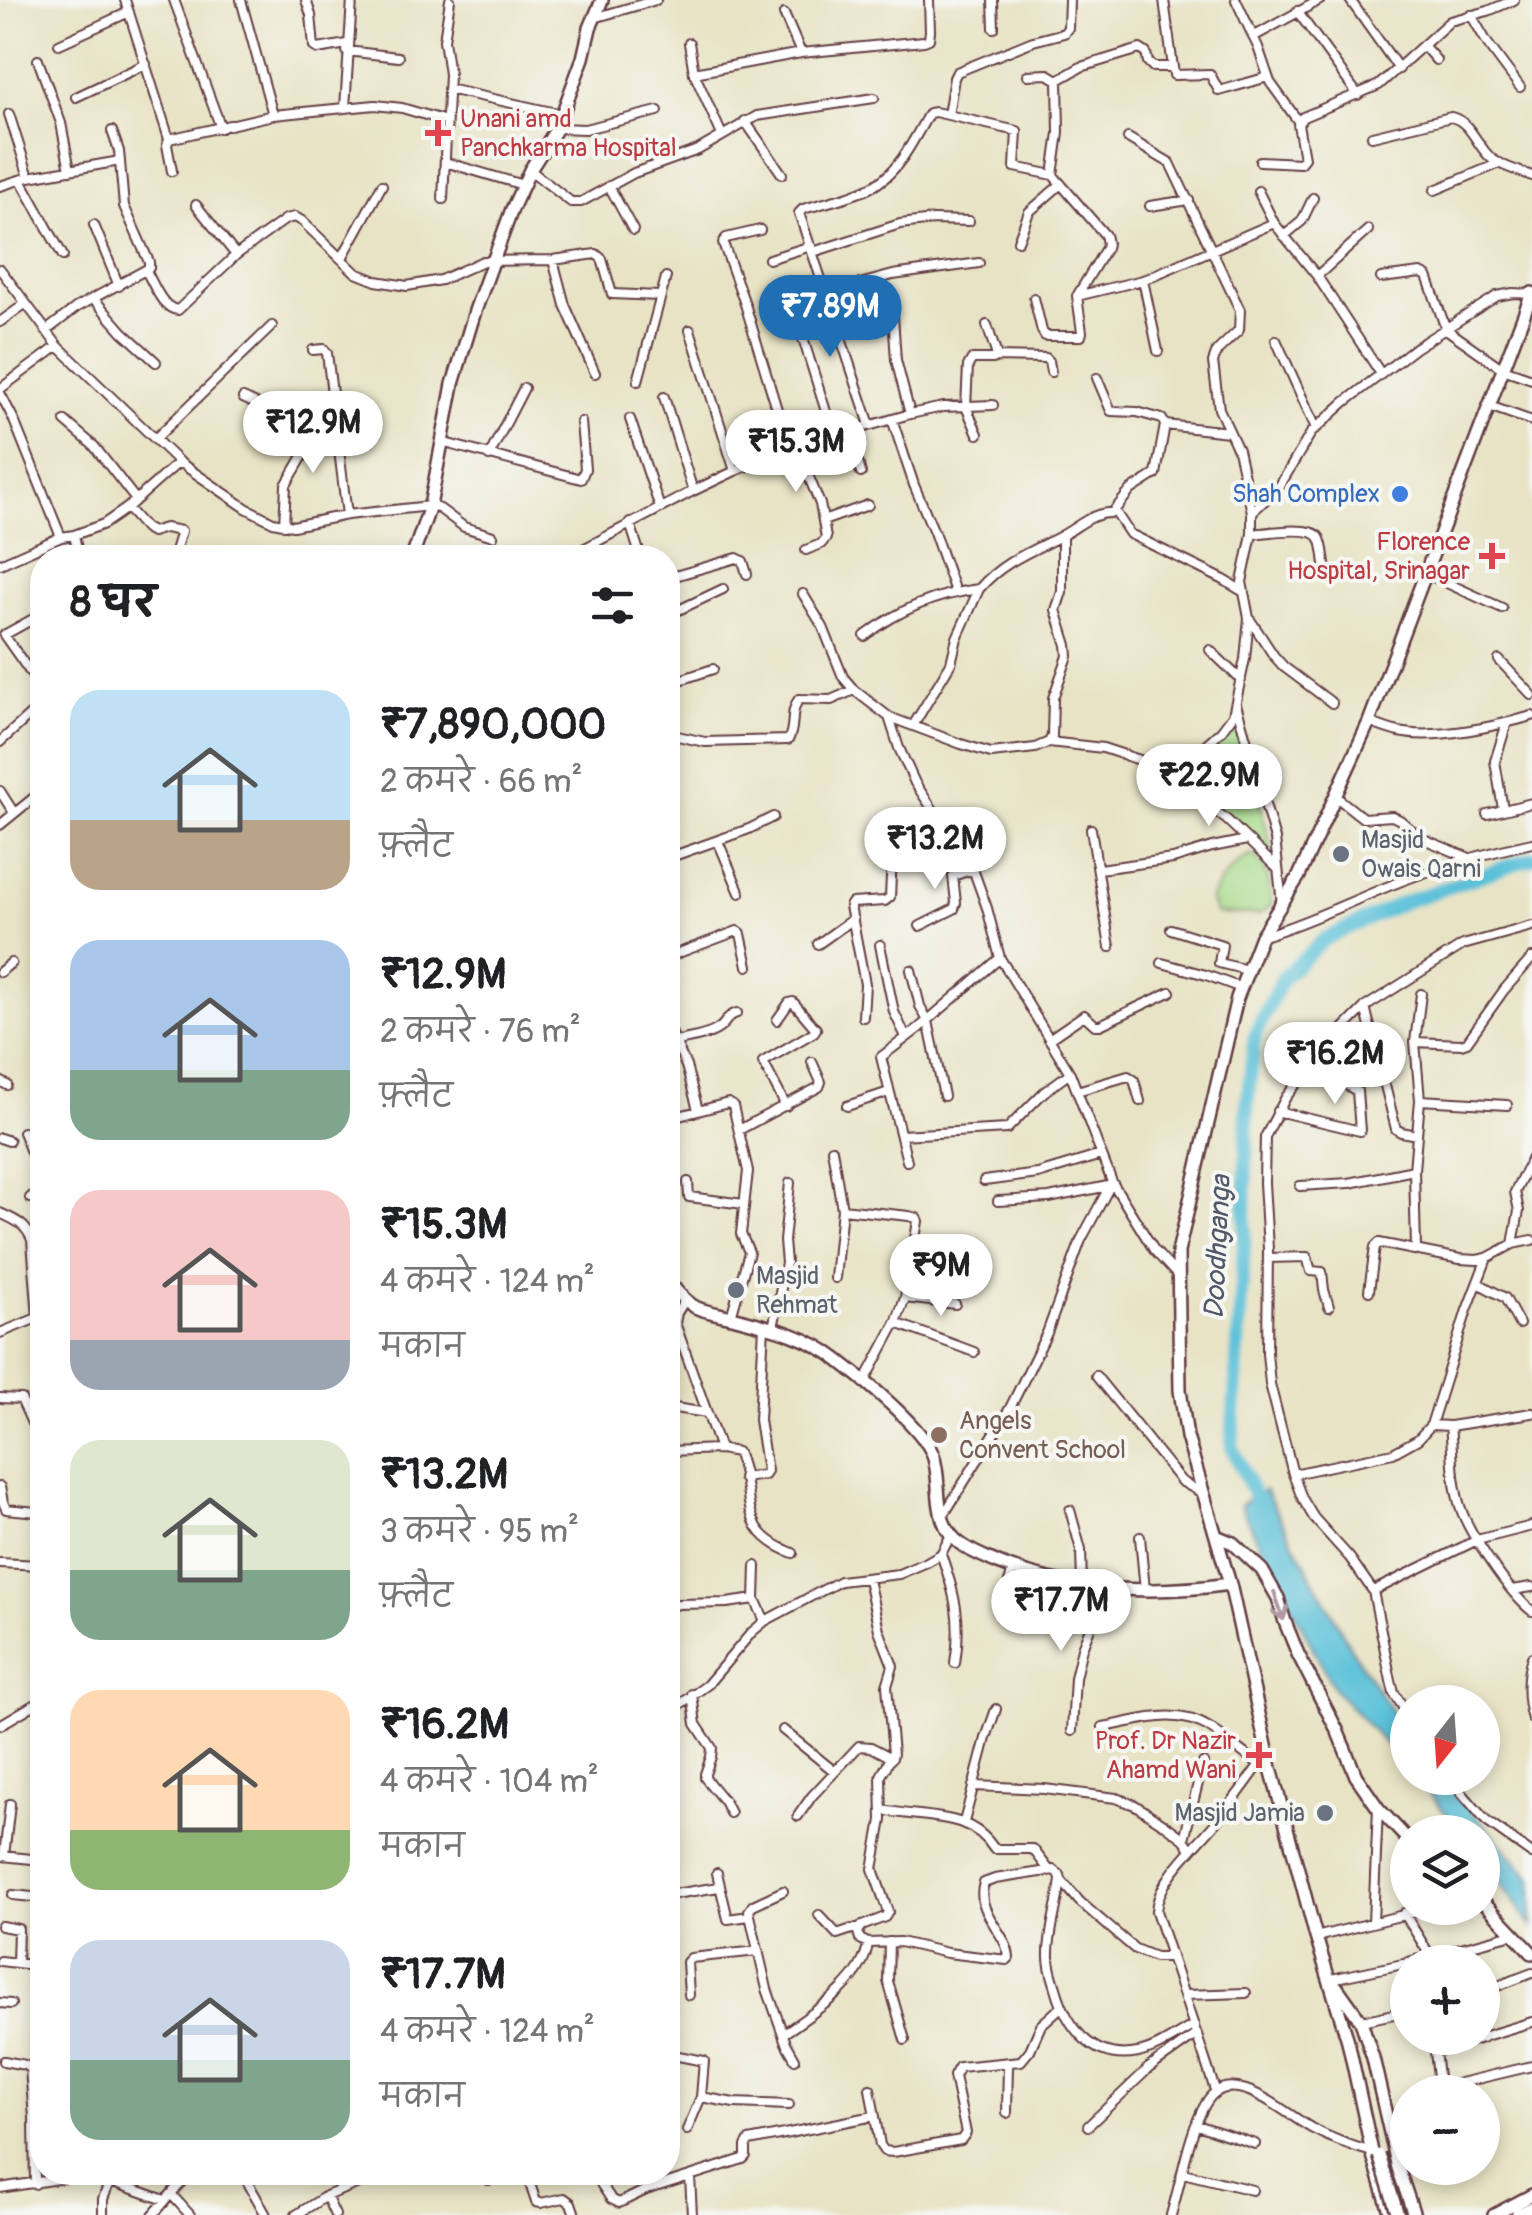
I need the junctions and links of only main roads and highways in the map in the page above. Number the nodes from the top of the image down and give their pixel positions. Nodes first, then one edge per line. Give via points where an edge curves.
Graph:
1 (602, 0) edge
2 (1532, 294) edge
3 (1527, 324) edge
4 (416, 545) edge
5 (680, 1294) edge
6 (1216, 1536) junction
7 (1230, 1584) junction
8 (1390, 1821) edge
9 (1500, 1920) edge
10 (1532, 1953) edge
11 (1330, 1979) junction
12 (1390, 2118) edge
13 (1532, 2198) edge
14 (1532, 2208) edge
15 (1412, 2209) edge
16 (1393, 2214) edge
17 (1494, 2215) edge
18 (1502, 2215) edge
19 (1517, 2215) edge

1 - 4 main road via 557,128 523,185 475,310
2 - 3 main road
3 - 6 main road via 1503,369 1369,722 1240,988 1178,1252 1180,1390
5 - 7 main road via 697,1308 803,1338 906,1418 935,1460 951,1535 975,1552 1082,1586
6 - 7 main road
6 -> 8 main road via 1262,1570 1356,1776
7 - 11 main road via 1265,1766
9 - 10 main road
11 - 12 main road via 1360,2021
11 - 16 main road, bridge via 1356,2049
13 - 17 main road
13 - 18 main road
14 - 19 main road
15 - 16 main road

